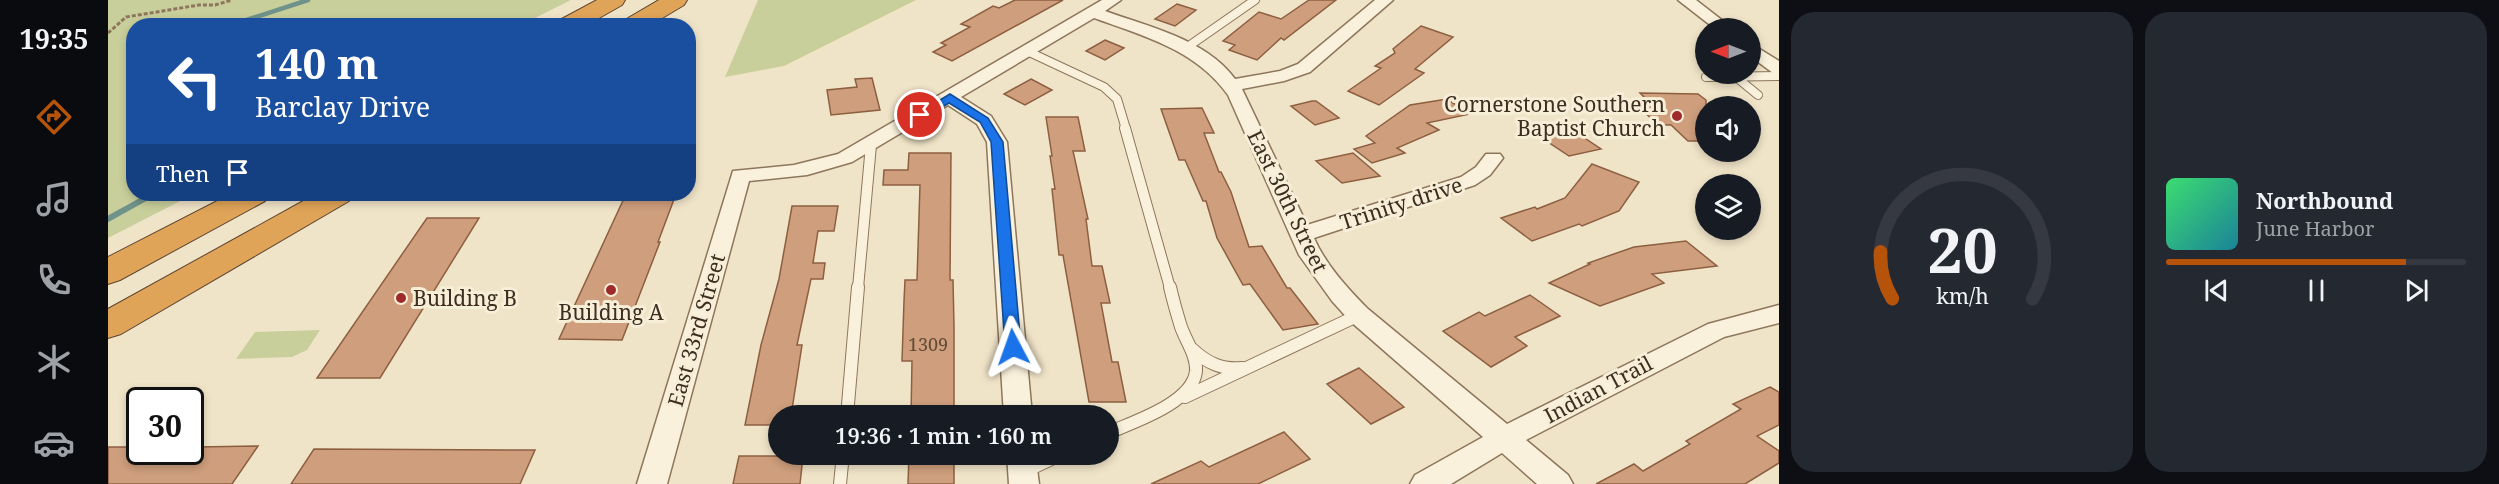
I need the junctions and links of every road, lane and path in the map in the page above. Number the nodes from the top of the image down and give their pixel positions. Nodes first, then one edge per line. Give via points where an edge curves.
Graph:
1 (232, 0) edge
2 (614, 0) edge
3 (676, 0) edge
4 (1113, 0) edge
5 (1255, 0) edge
6 (1384, 0) edge
7 (1686, 0) edge
8 (1093, 12) junction
9 (581, 18) edge
10 (645, 18) edge
11 (1710, 18) edge
12 (108, 33) edge
13 (1186, 48) junction
14 (1027, 51) junction
15 (1761, 56) edge
16 (1779, 69) edge
17 (1761, 76) edge
18 (1779, 76) edge
19 (1745, 84) edge
20 (1231, 85) junction
21 (1758, 95) dead end
22 (950, 98) junction
23 (871, 145) junction
24 (1493, 158) dead end
25 (241, 201) edge
26 (326, 201) edge
27 (1300, 235) junction
28 (108, 272) edge
29 (1779, 314) edge
30 (1359, 315) junction
31 (108, 325) edge
32 (1181, 327) junction
33 (1250, 367) junction
34 (1174, 402) junction
35 (848, 405) edge
36 (1017, 405) edge
37 (1119, 428) edge
38 (1503, 439) junction
39 (842, 465) edge
40 (1036, 465) edge
41 (1022, 471) edge
42 (652, 484) edge
43 (840, 484) edge
44 (1425, 484) edge
45 (1558, 484) edge

1 - 12 path via 126,16
2 - 9 highway
3 - 10 highway
4 - 8 street
5 - 13 lane
6 - 20 street via 1304,68 1284,76
7 - 11 street
8 - 13 street, East 30th Street
8 - 14 street
13 - 20 street, East 30th Street via 1213,65
14 - 22 street
14 - 32 lane via 1104,87 1117,99
15 - 16 street
17 - 18 lane
19 - 21 lane
20 - 27 street, East 30th Street
22 - 23 street
22 - 36 street via 984,120 997,142
23 - 35 lane
23 - 42 street, East 33rd Street via 815,169 740,175
24 - 27 street, Trinity drive via 1468,181
25 - 28 highway
26 - 31 highway
27 - 30 street, East 30th Street via 1324,276
29 - 38 street, Indian Trail via 1717,330 1688,343
30 - 33 lane
30 - 38 street, East 30th Street
32 - 33 lane via 1192,349 1209,363 1225,368
32 - 34 lane via 1196,373 1188,392
33 - 34 lane
34 - 37 lane
38 - 44 street, Indian Trail
38 - 45 street, East 30th Street
39 - 43 lane
40 - 41 lane

